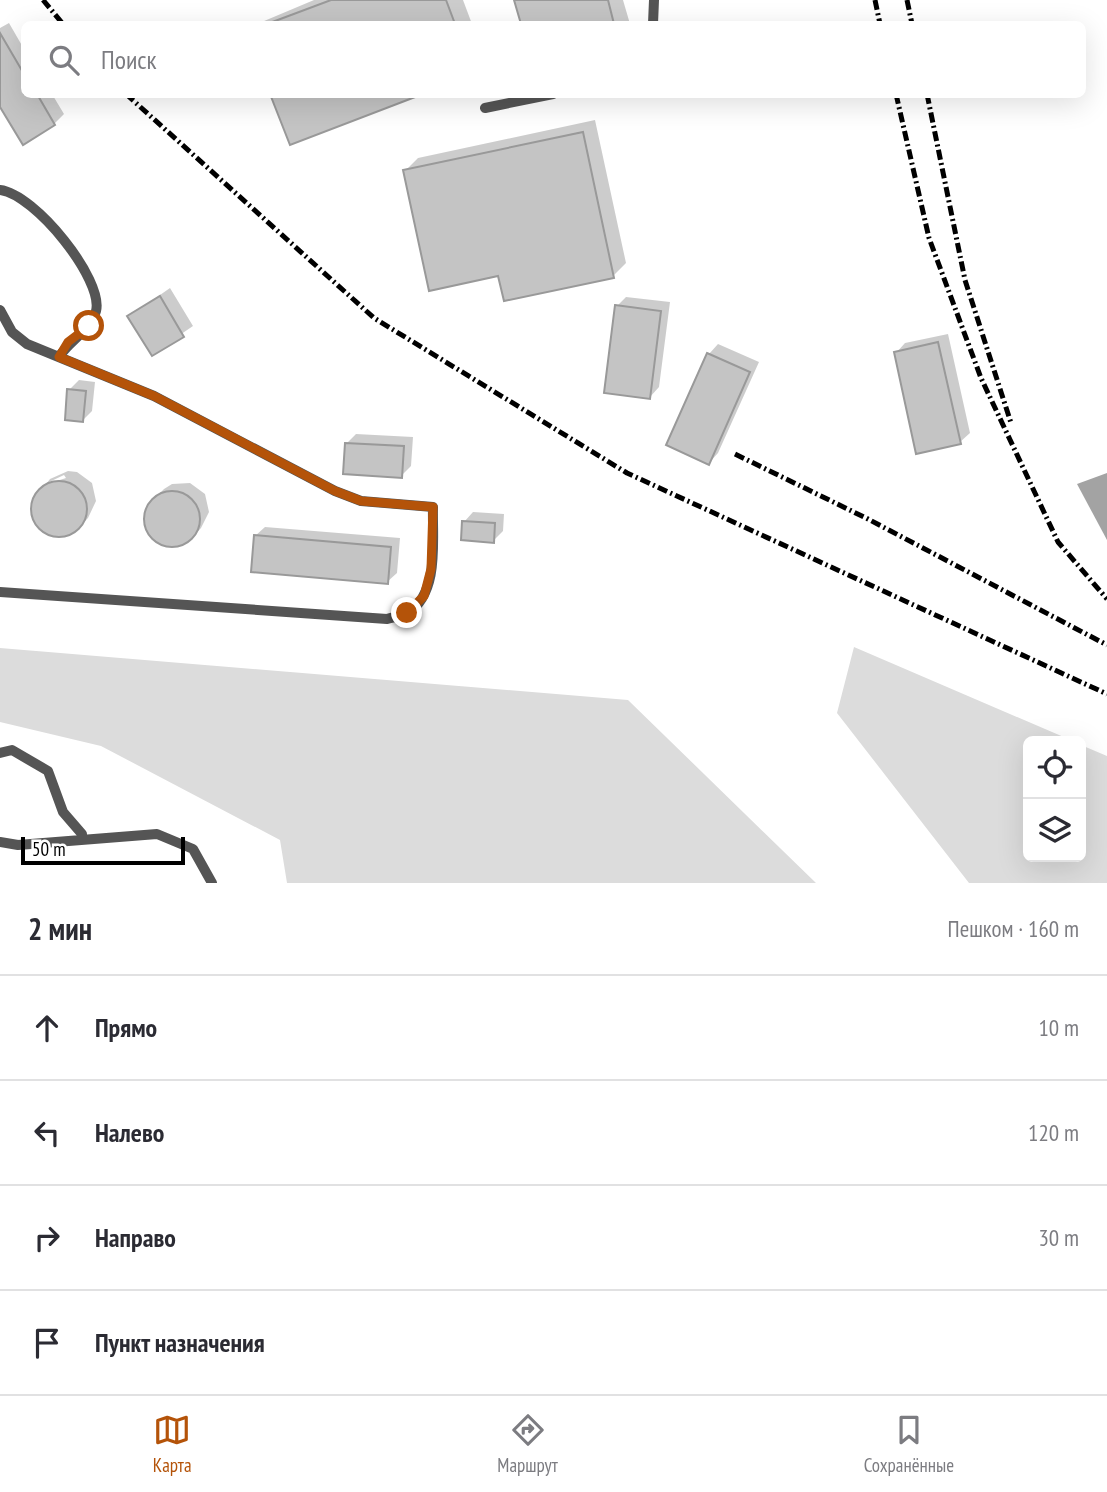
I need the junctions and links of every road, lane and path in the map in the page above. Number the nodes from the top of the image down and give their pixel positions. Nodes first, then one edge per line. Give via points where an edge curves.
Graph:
1 (654, 0) edge
2 (653, 21) edge
3 (534, 98) edge
4 (485, 108) dead end
5 (0, 190) edge
6 (0, 310) edge
7 (59, 357) junction
8 (0, 592) edge
9 (0, 753) edge
10 (82, 834) dead end
11 (0, 842) edge
12 (212, 883) edge

1 - 2 lane
3 - 4 lane
5 - 7 lane via 40,211 61,234 94,292 97,310 89,326 68,342
6 - 7 lane via 12,332 27,344
7 - 8 lane via 154,396 335,491 361,501 433,507 431,569 424,596 407,613 387,619
9 - 10 lane via 12,750 48,771 63,812
11 - 12 lane via 18,845 157,834 193,849

